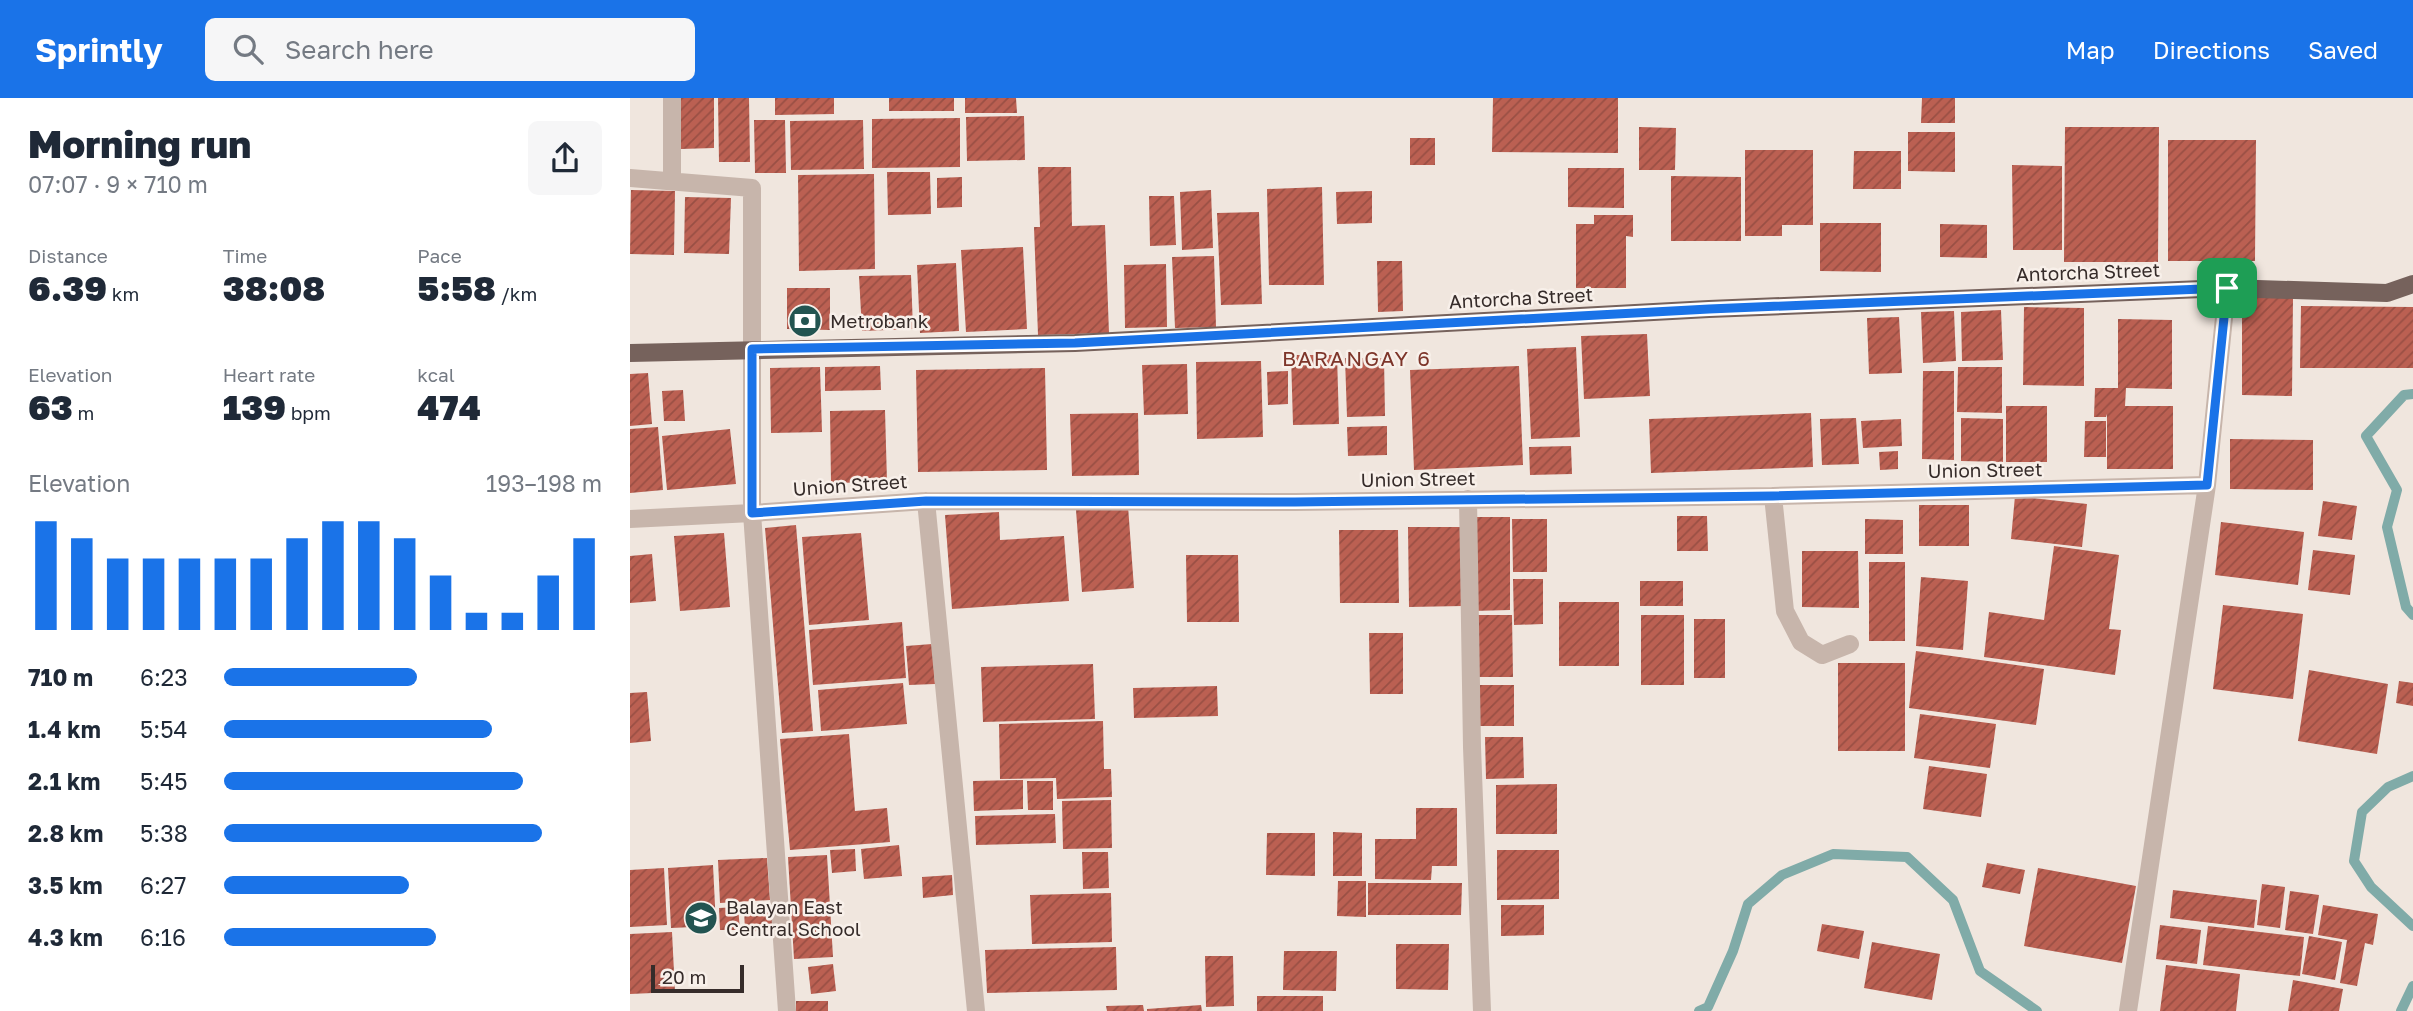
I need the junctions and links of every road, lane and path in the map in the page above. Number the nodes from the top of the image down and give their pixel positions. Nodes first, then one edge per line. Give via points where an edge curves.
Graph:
1 (672, 98) edge
2 (630, 178) edge
3 (672, 181) junction
4 (2413, 284) edge
5 (2227, 288) junction
6 (752, 349) junction
7 (630, 353) edge
8 (2207, 485) junction
9 (1773, 496) junction
10 (1468, 499) junction
11 (926, 501) junction
12 (752, 513) junction
13 (630, 519) edge
14 (1850, 644) dead end
15 (787, 1011) edge
16 (976, 1011) edge
17 (1482, 1011) edge
18 (2128, 1011) edge

1 - 3 street
2 - 3 street
3 - 6 street via 752,188
4 - 5 main road, Antorcha Street via 2387,293
5 - 6 main road, Antorcha Street via 1722,308 1075,343
5 - 8 street
6 - 7 main road, Antorcha Street
6 - 12 street
8 - 9 street, Union Street
8 - 18 street
9 - 10 street, Union Street
9 - 14 street via 1785,611 1801,642 1822,655
10 - 11 street, Union Street
10 - 17 street
11 - 12 street, Union Street
11 - 16 street
12 - 13 street, Union Street
12 - 15 street

